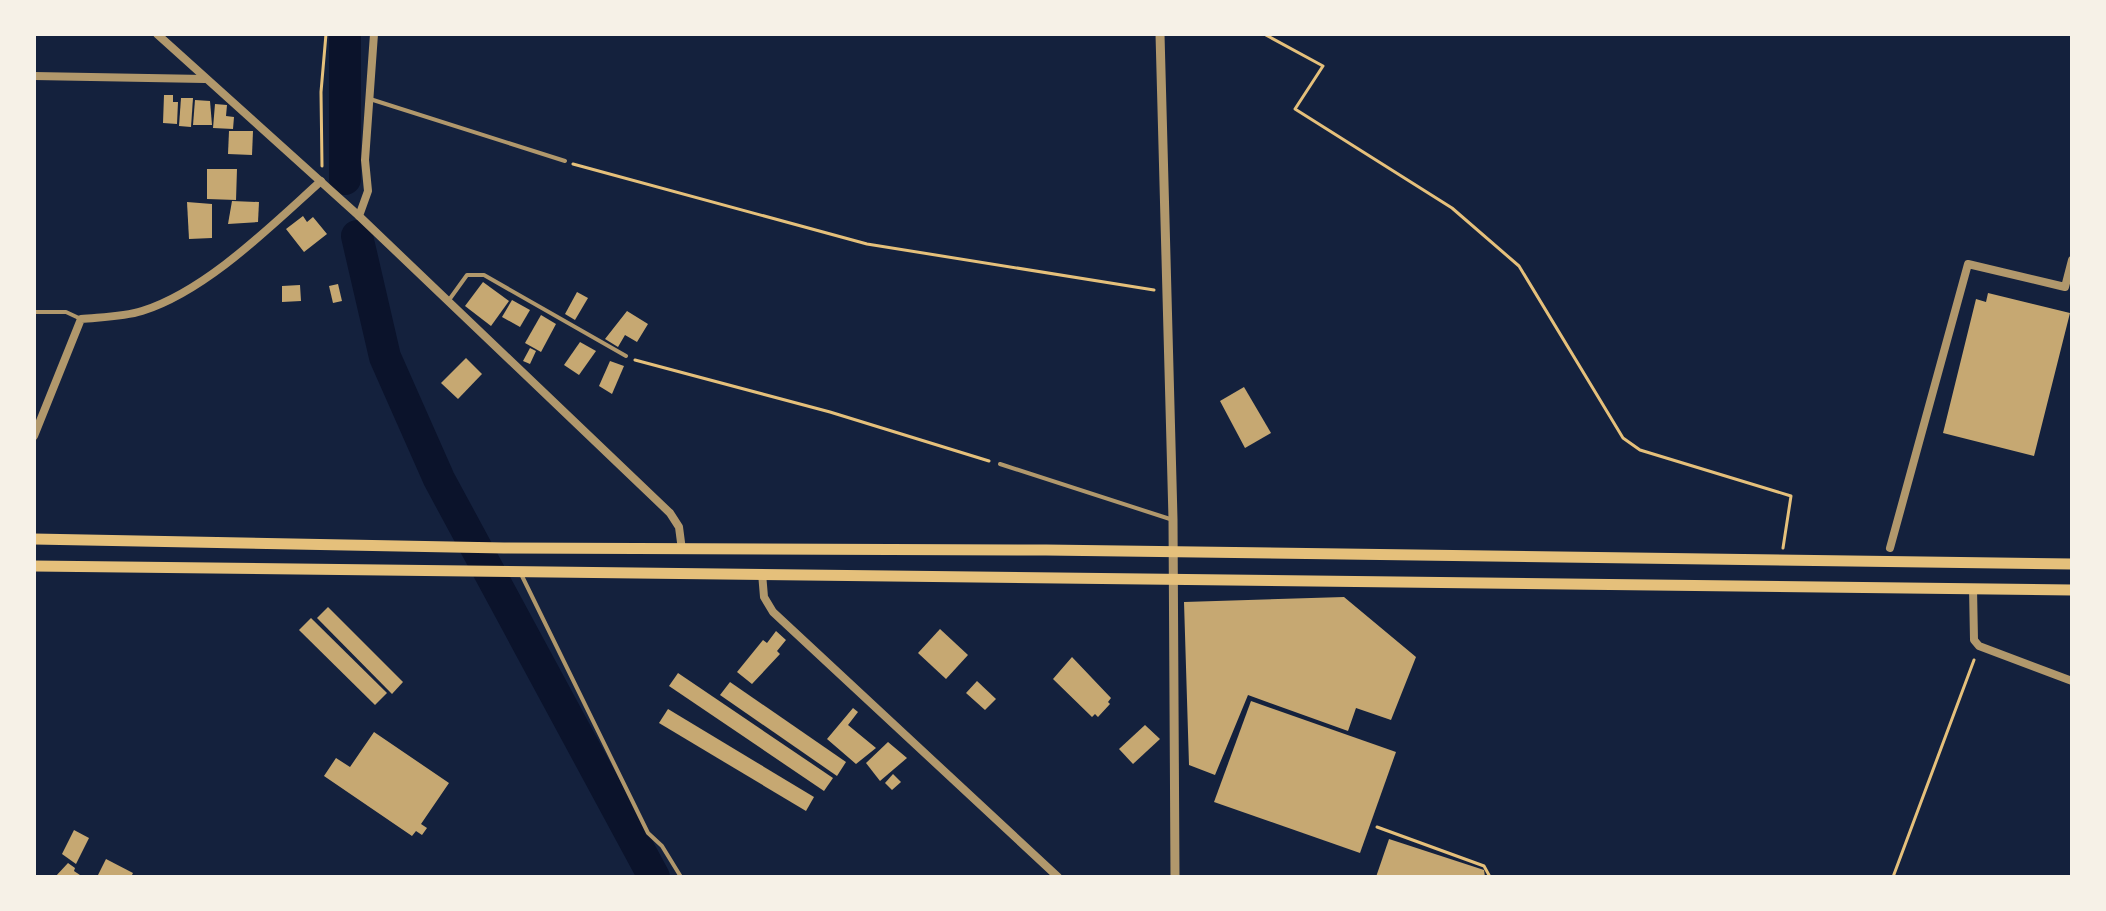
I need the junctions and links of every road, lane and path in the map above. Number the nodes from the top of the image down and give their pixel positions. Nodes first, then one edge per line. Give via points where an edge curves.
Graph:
1 (157, 34) edge
2 (326, 34) edge
3 (374, 34) edge
4 (1160, 34) edge
5 (1264, 34) edge
6 (34, 76) edge
7 (206, 79) junction
8 (368, 98) junction
9 (565, 161) joint
10 (321, 181) junction
11 (359, 216) junction
12 (2072, 260) edge
13 (1166, 292) junction
14 (447, 302) junction
15 (34, 312) edge
16 (81, 319) junction
17 (626, 356) joint
18 (34, 436) edge
19 (1000, 464) joint
20 (1173, 519) junction
21 (34, 539) edge
22 (1890, 548) dead end
23 (682, 550) junction
24 (1173, 552) junction
25 (1780, 562) junction
26 (2072, 564) edge
27 (34, 566) edge
28 (517, 570) junction
29 (762, 573) junction
30 (1171, 580) junction
31 (1973, 588) junction
32 (2072, 590) edge
33 (1979, 646) junction
34 (2072, 681) edge
35 (1377, 827) dead end
36 (681, 877) edge
37 (1058, 877) edge
38 (1175, 877) edge
39 (1490, 877) edge
40 (1893, 877) edge

1 - 7 street
2 - 10 path
3 - 8 street
4 - 13 street
5 - 25 path via 1323,66 1295,109 1452,208 1519,266 1623,438 1640,450 1791,496
6 - 7 street
7 - 10 street
8 - 9 lane
8 - 11 street via 368,191
9 - 13 path via 867,244
10 - 11 street
10 - 16 street via 257,239 163,302 137,312
11 - 14 street
12 - 22 street via 2065,287 1968,264
13 - 20 street
14 - 17 lane via 467,275 476,272
14 - 23 street via 670,513 679,527
15 - 16 lane via 66,312
16 - 18 street
17 - 19 path
19 - 20 lane
20 - 24 street
21 - 23 main road
23 - 24 main road
24 - 25 main road
24 - 30 street
25 - 26 main road
27 - 28 main road
28 - 29 main road
28 - 36 lane via 648,833
29 - 30 main road
29 - 37 street via 764,597 773,612
30 - 31 main road
30 - 38 street
31 - 32 main road
31 - 33 street via 1974,640
33 - 34 street
33 - 40 path
35 - 39 path via 1484,866

